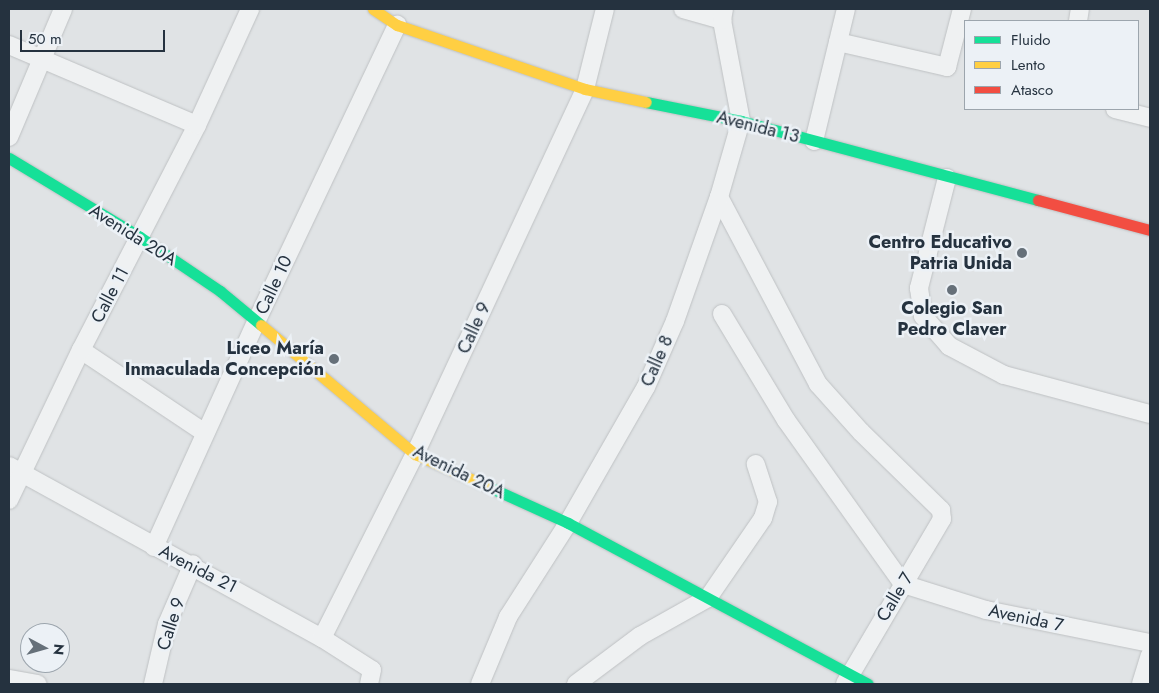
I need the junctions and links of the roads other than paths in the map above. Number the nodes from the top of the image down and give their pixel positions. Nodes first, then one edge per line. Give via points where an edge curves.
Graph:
1 (63, 9) edge
2 (250, 9) edge
3 (373, 9) edge
4 (605, 9) edge
5 (683, 9) edge
6 (846, 9) edge
7 (962, 9) edge
8 (723, 14) edge
9 (397, 25) junction
10 (838, 42) junction
11 (9, 45) edge
12 (40, 58) junction
13 (585, 88) junction
14 (1119, 110) edge
15 (1150, 118) edge
16 (741, 121) junction
17 (197, 124) junction
18 (9, 138) edge
19 (814, 141) junction
20 (9, 158) edge
21 (946, 178) junction
22 (718, 197) junction
23 (1150, 230) edge
24 (140, 237) junction
25 (722, 314) dead end
26 (257, 320) junction
27 (81, 350) junction
28 (1150, 414) edge
29 (205, 433) junction
30 (415, 454) junction
31 (756, 464) dead end
32 (15, 469) edge
33 (9, 500) edge
34 (568, 523) junction
35 (154, 547) junction
36 (193, 564) junction
37 (903, 584) junction
38 (708, 598) junction
39 (322, 638) junction
40 (1150, 643) edge
41 (1150, 655) edge
42 (9, 680) edge
43 (847, 680) edge
44 (38, 684) edge
45 (153, 684) edge
46 (369, 684) edge
47 (480, 684) edge
48 (576, 684) edge
49 (868, 684) edge
50 (1141, 684) edge

1 - 12 street
2 - 17 street, Calle 11
3 - 9 street, Avenida 13
4 - 13 street, Calle 9
5 - 8 street
6 - 10 street
7 - 10 street via 947,67
8 - 16 street, Calle 8
9 - 13 street, Avenida 13
9 - 26 street, Calle 10
10 - 19 street
11 - 12 street
12 - 17 street
12 - 18 street
13 - 16 street, Avenida 13
13 - 30 street, Calle 9
14 - 15 street
16 - 19 street, Avenida 13
16 - 22 street, Calle 8
17 - 24 street, Calle 11
19 - 21 street, Avenida 13
20 - 24 street, Avenida 20A
21 - 23 street, Avenida 13
21 - 28 street via 920,288 923,316 948,346 1004,375
22 - 34 street, Calle 8 via 675,321 646,387
22 - 37 street, Calle 7 via 818,384 860,432 941,510 942,518
24 - 26 street, Avenida 20A
24 - 27 street, Calle 11
25 - 37 street via 786,420
26 - 29 street, Calle 10
26 - 30 street, Avenida 20A
27 - 29 street
27 - 32 street, Calle 11
29 - 35 street, Calle 10
30 - 34 street, Avenida 20A
30 - 39 street, Calle 9
31 - 38 street via 768,502 763,518
32 - 33 street, Calle 11
32 - 35 street, Avenida 21
34 - 38 street, Avenida 20A
34 - 47 street, Calle 8 via 508,618
35 - 36 street, Avenida 21
36 - 39 street, Avenida 21
36 - 45 street, Calle 9 via 167,624
37 - 40 street, Avenida 7 via 986,610
37 - 43 street, Calle 7
38 - 43 street, Avenida 20A
38 - 48 street via 640,636
39 - 46 street, Avenida 21 via 372,670
41 - 50 street
42 - 44 street
43 - 49 street, Avenida 20A

